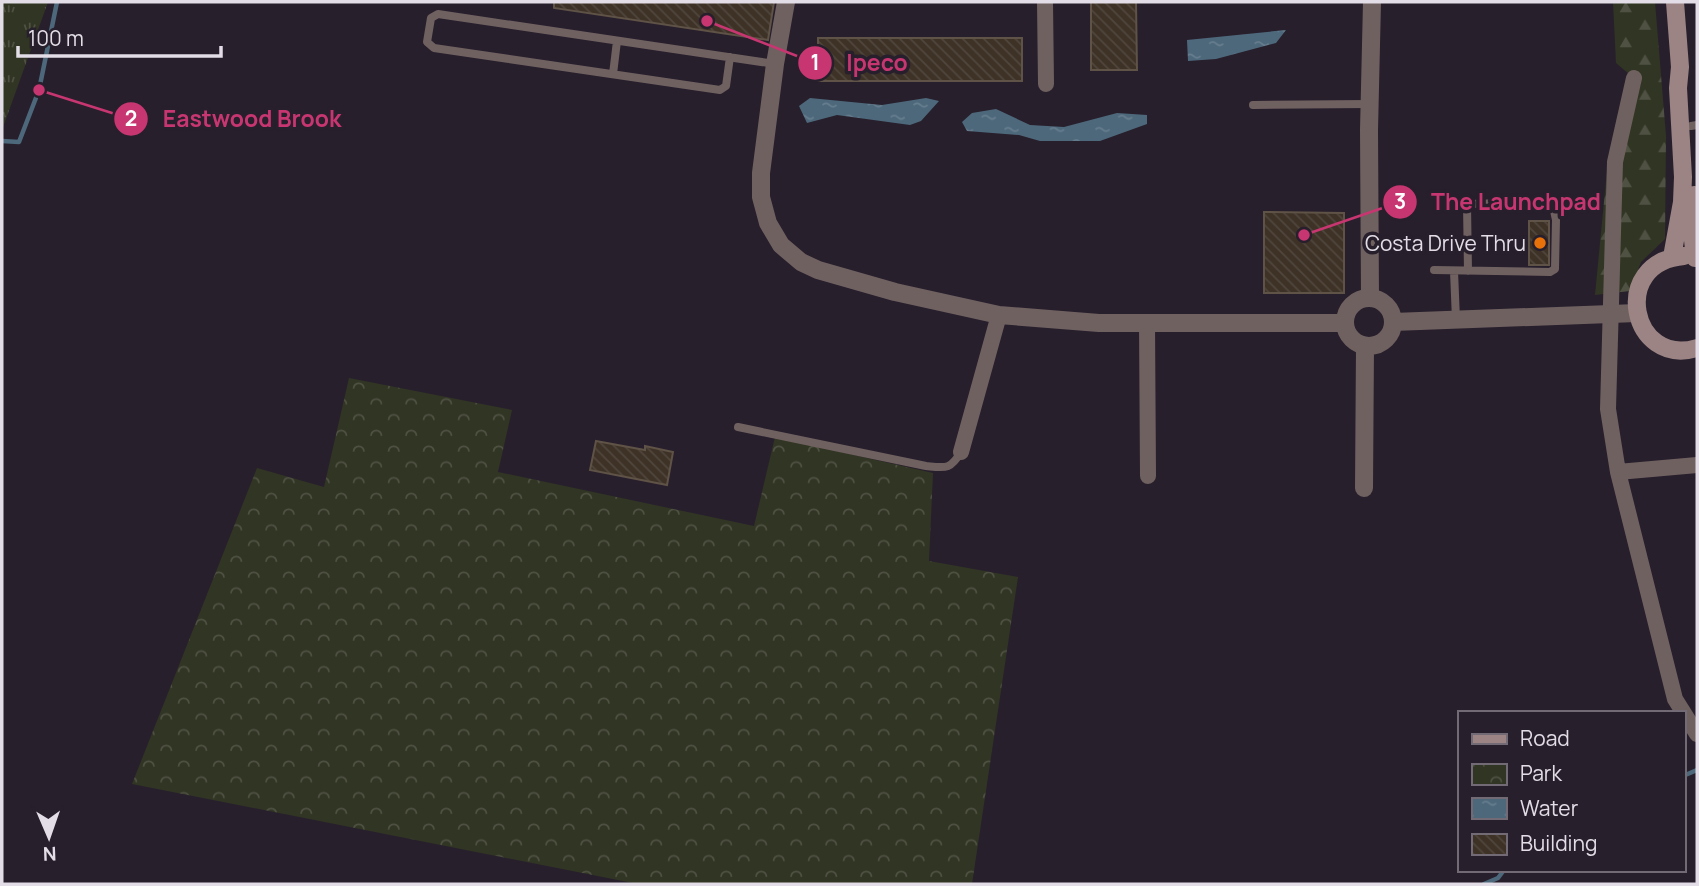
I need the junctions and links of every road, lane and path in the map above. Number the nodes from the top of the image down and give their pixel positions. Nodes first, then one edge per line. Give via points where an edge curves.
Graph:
1 (786, 2) edge
2 (1045, 2) edge
3 (1373, 2) edge
4 (1675, 2) edge
5 (617, 41) junction
6 (730, 57) junction
7 (775, 64) junction
8 (1680, 67) junction
9 (613, 74) junction
10 (1634, 78) dead end
11 (1046, 84) dead end
12 (1370, 104) junction
13 (1253, 105) dead end
14 (1694, 125) edge
15 (1672, 257) junction
16 (1696, 258) edge
17 (1434, 270) dead end
18 (1454, 271) junction
19 (1468, 271) junction
20 (1370, 298) junction
21 (1637, 313) junction
22 (1610, 314) junction
23 (999, 315) junction
24 (1456, 320) junction
25 (1147, 322) junction
26 (1393, 322) junction
27 (1345, 323) junction
28 (1365, 346) junction
29 (1695, 355) edge
30 (738, 427) dead end
31 (961, 452) joint
32 (1697, 465) edge
33 (1618, 472) junction
34 (1148, 476) dead end
35 (1364, 488) dead end
36 (1683, 711) edge
37 (1685, 715) edge
38 (1697, 734) edge

1 - 7 street
2 - 11 street
3 - 12 street
4 - 8 main road
5 - 6 lane
5 - 9 lane
5 - 9 lane via 438,14 429,22 428,42 434,48
6 - 7 lane
6 - 9 lane via 726,86 720,90
7 - 23 street via 761,197 768,223 781,245 818,270
8 - 14 main road
8 - 15 main road via 1682,202
10 - 22 street via 1615,162
12 - 13 lane
12 - 20 street
14 - 16 main road via 1691,222
15 - 16 main road
15 - 21 main road via 1645,275 1638,289
17 - 18 lane
18 - 19 lane
18 - 24 lane
19 - 19 lane via 1555,269 1553,211 1545,202 1467,204
20 - 26 street via 1389,308
20 - 27 street via 1354,303
21 - 22 street
21 - 29 main road via 1647,334 1659,344
22 - 24 street
22 - 33 street via 1608,409
23 - 25 street
23 - 31 street
24 - 26 street
25 - 27 street
25 - 34 street
26 - 28 street via 1388,338
27 - 28 street via 1351,338
28 - 35 street
30 - 31 lane via 926,466 945,468
32 - 33 street
33 - 36 street via 1675,699
37 - 38 street

